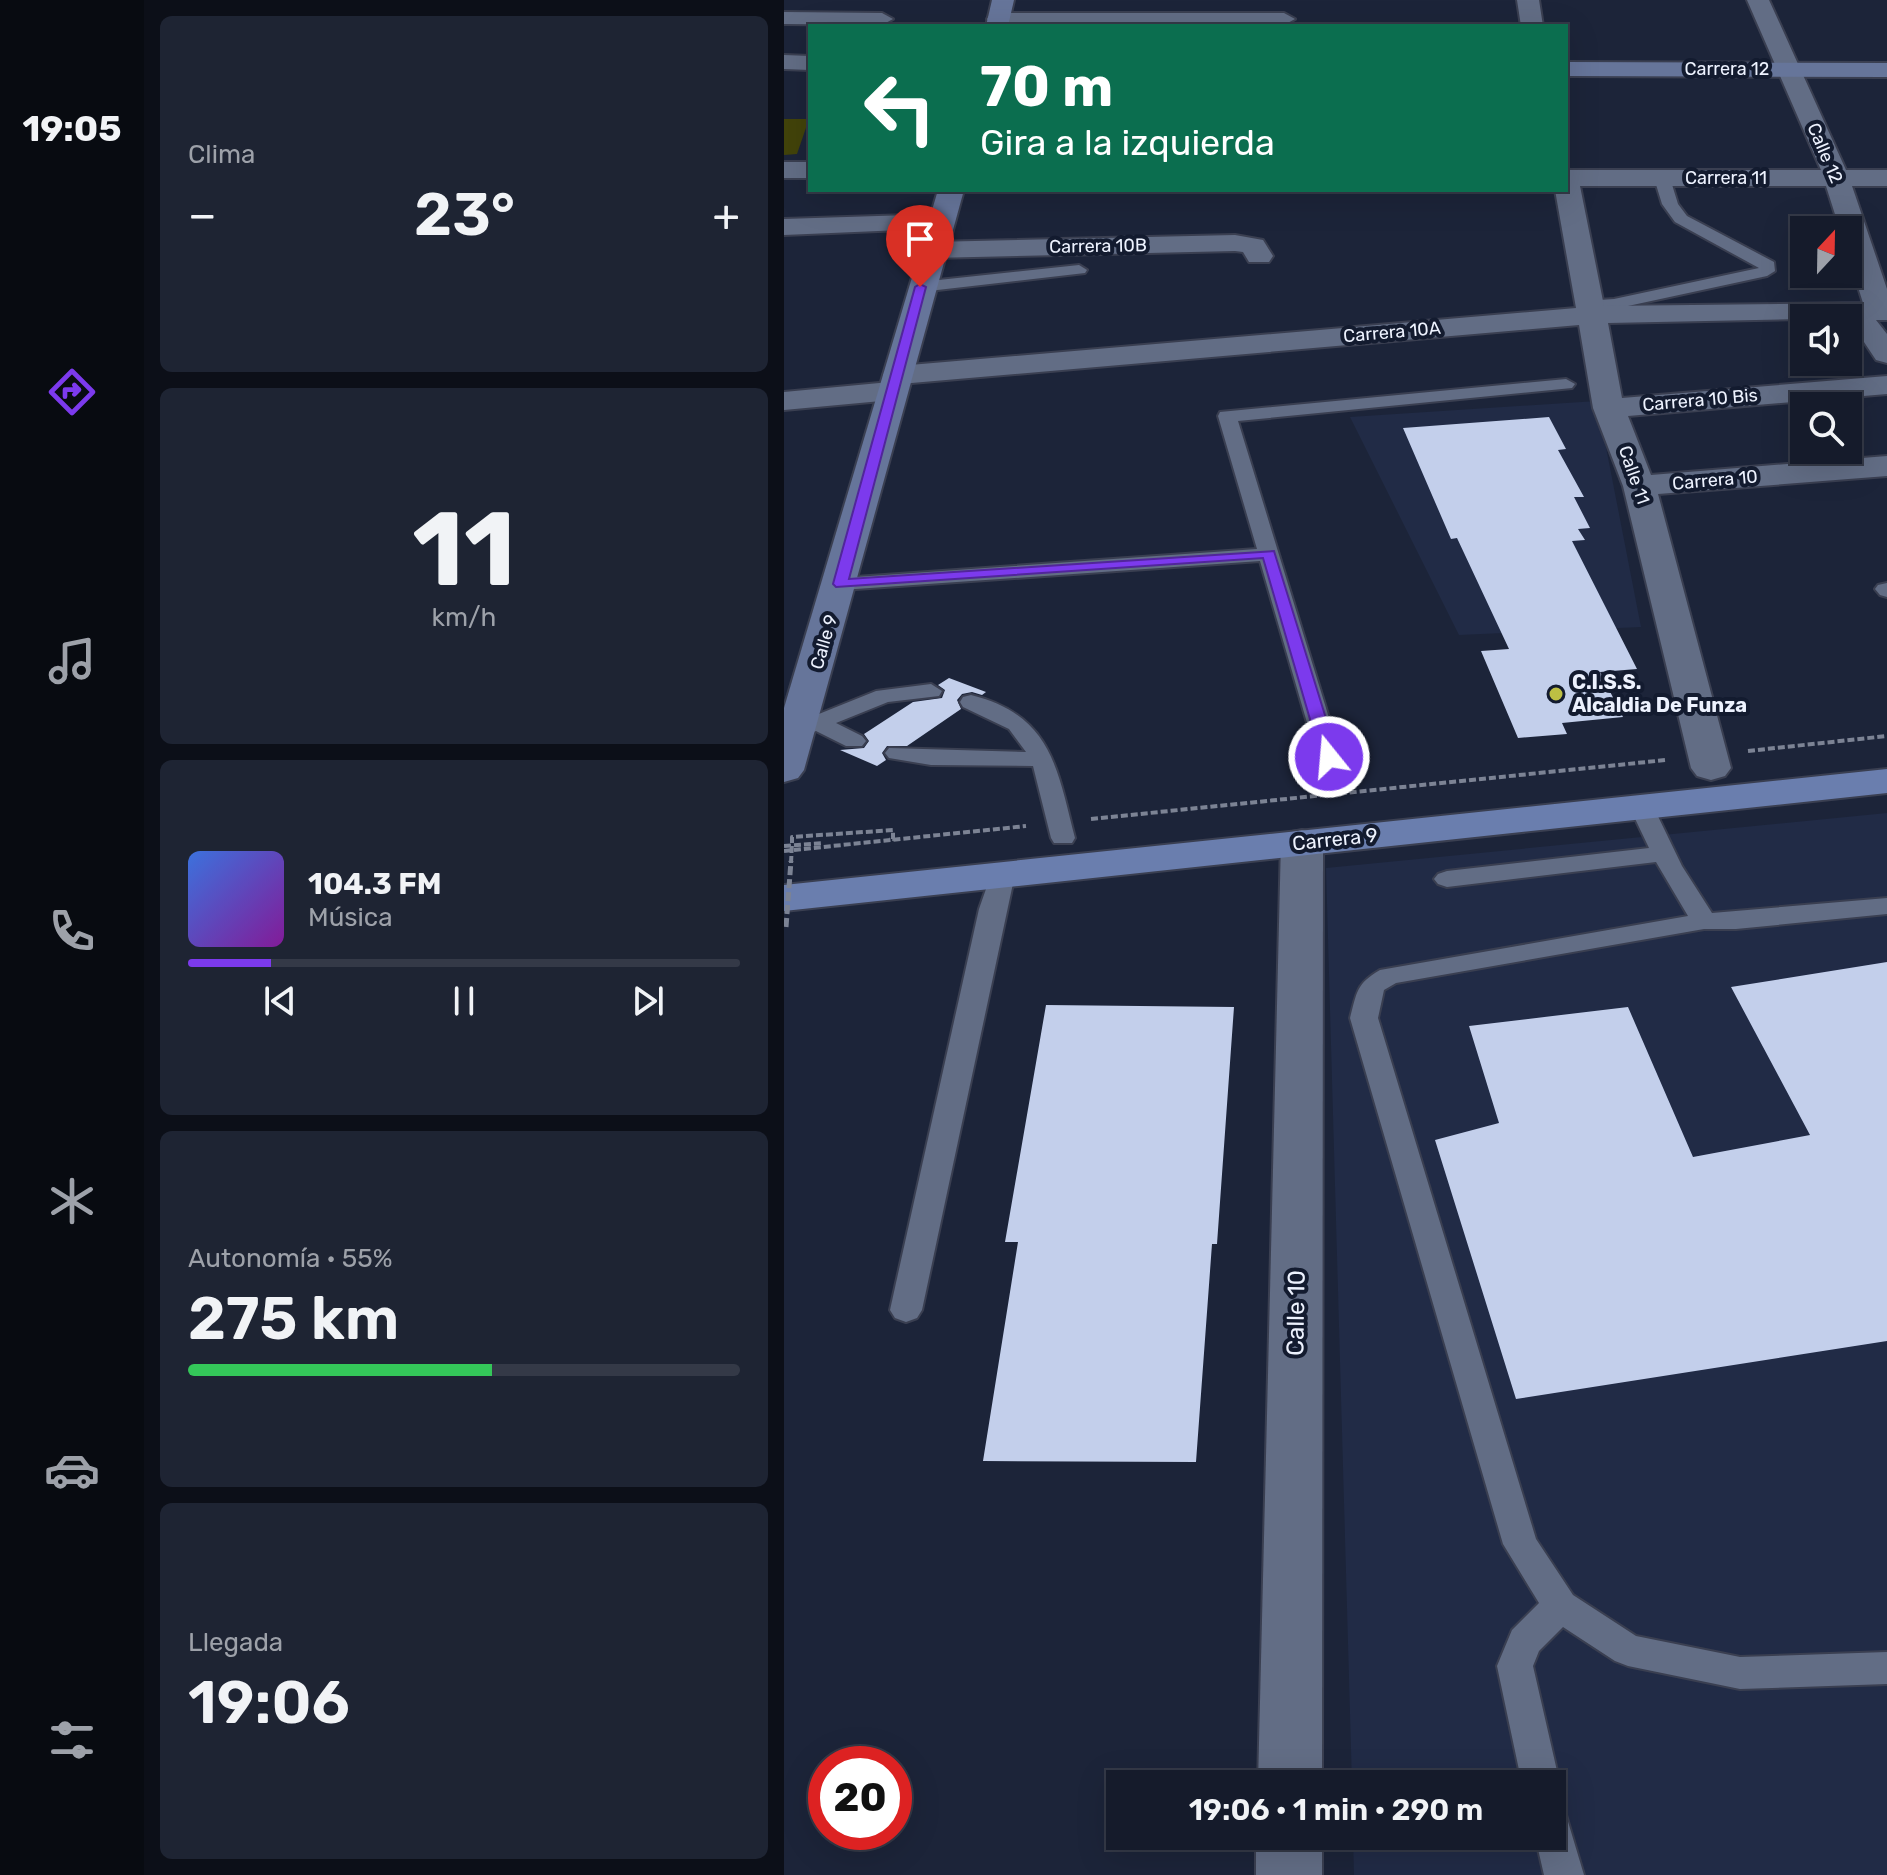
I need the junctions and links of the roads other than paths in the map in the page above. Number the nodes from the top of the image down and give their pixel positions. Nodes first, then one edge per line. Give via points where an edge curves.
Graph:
1 (1528, 0) edge
2 (1758, 0) edge
3 (999, 15) edge
4 (1284, 15) edge
5 (784, 18) edge
6 (882, 19) dead end
7 (1532, 24) edge
8 (784, 62) edge
9 (808, 63) edge
10 (1789, 68) junction
11 (1568, 69) edge
12 (1887, 70) edge
13 (784, 170) edge
14 (808, 170) edge
15 (1662, 178) junction
16 (1887, 178) edge
17 (1568, 179) edge
18 (1837, 179) junction
19 (1568, 189) edge
20 (950, 192) edge
21 (940, 222) junction
22 (784, 227) edge
23 (931, 250) junction
24 (1259, 256) dead end
25 (1079, 270) dead end
26 (920, 287) junction
27 (1591, 310) junction
28 (1874, 311) edge
29 (1887, 354) edge
30 (895, 383) junction
31 (1566, 384) dead end
32 (1887, 385) edge
33 (784, 401) edge
34 (1609, 408) junction
35 (1887, 466) edge
36 (1639, 486) junction
37 (1269, 554) junction
38 (841, 584) junction
39 (797, 688) edge
40 (931, 691) dead end
41 (971, 702) dead end
42 (807, 727) junction
43 (854, 741) dead end
44 (1887, 750) edge
45 (897, 753) dead end
46 (1329, 757) dead end
47 (1043, 759) junction
48 (1710, 762) junction
49 (784, 770) edge
50 (1887, 781) edge
51 (1641, 806) junction
52 (1061, 830) junction
53 (1302, 842) junction
54 (1664, 854) junction
55 (788, 855) edge
56 (1002, 874) junction
57 (1447, 879) dead end
58 (1887, 906) edge
59 (785, 912) edge
60 (1704, 921) junction
61 (906, 1310) dead end
62 (1560, 1606) junction
63 (1887, 1668) edge
64 (1290, 1770) edge
65 (1538, 1770) edge
66 (1289, 1850) edge
67 (1558, 1850) edge
68 (1289, 1875) edge
69 (1564, 1875) edge

1 - 7 street
2 - 10 street, Calle 12
3 - 4 street
5 - 6 street
8 - 9 street
10 - 11 main road, Carrera 12
10 - 12 main road, Carrera 12
10 - 18 street, Calle 12
13 - 14 street
15 - 17 street, Carrera 11
15 - 18 street, Carrera 11
15 - 27 lane via 1681,219 1768,265 1767,271
16 - 18 street, Carrera 11
18 - 28 street, Calle 12
19 - 27 street, Calle 11
20 - 21 main road, Calle 9
21 - 22 street
21 - 23 main road, Calle 9
23 - 24 street, Carrera 10B via 1235,243 1253,246
23 - 26 main road, Calle 9
25 - 26 lane
26 - 30 main road, Calle 9
27 - 28 street, Carrera 10A
27 - 30 street, Carrera 10A
27 - 34 street, Calle 11
28 - 29 street, Calle 12
30 - 33 street, Carrera 10A
30 - 38 main road, Calle 9
31 - 37 lane via 1227,416
32 - 34 street, Carrera 10 Bis
34 - 36 street, Calle 11
35 - 36 street, Carrera 10
36 - 48 street, Calle 11
37 - 38 lane
37 - 46 lane
38 - 39 main road, Calle 9
39 - 42 main road, Calle 9
40 - 42 lane via 884,696
41 - 47 lane via 1017,724
42 - 43 lane
42 - 49 main road, Calle 9
44 - 48 main road, Carrera 9
45 - 47 lane
47 - 52 lane
48 - 52 main road, Carrera 9
50 - 51 main road, Carrera 9
51 - 53 main road, Carrera 9
51 - 54 lane
52 - 55 main road, Carrera 9
53 - 56 main road, Carrera 9
53 - 64 street, Calle 10
54 - 57 lane
54 - 60 lane
56 - 59 main road, Carrera 9
56 - 61 lane
58 - 60 lane
60 - 62 lane via 1389,976 1372,986 1364,1018 1520,1544
62 - 63 lane via 1628,1650 1740,1673
62 - 65 lane via 1525,1641 1515,1666
66 - 68 street
67 - 69 lane

